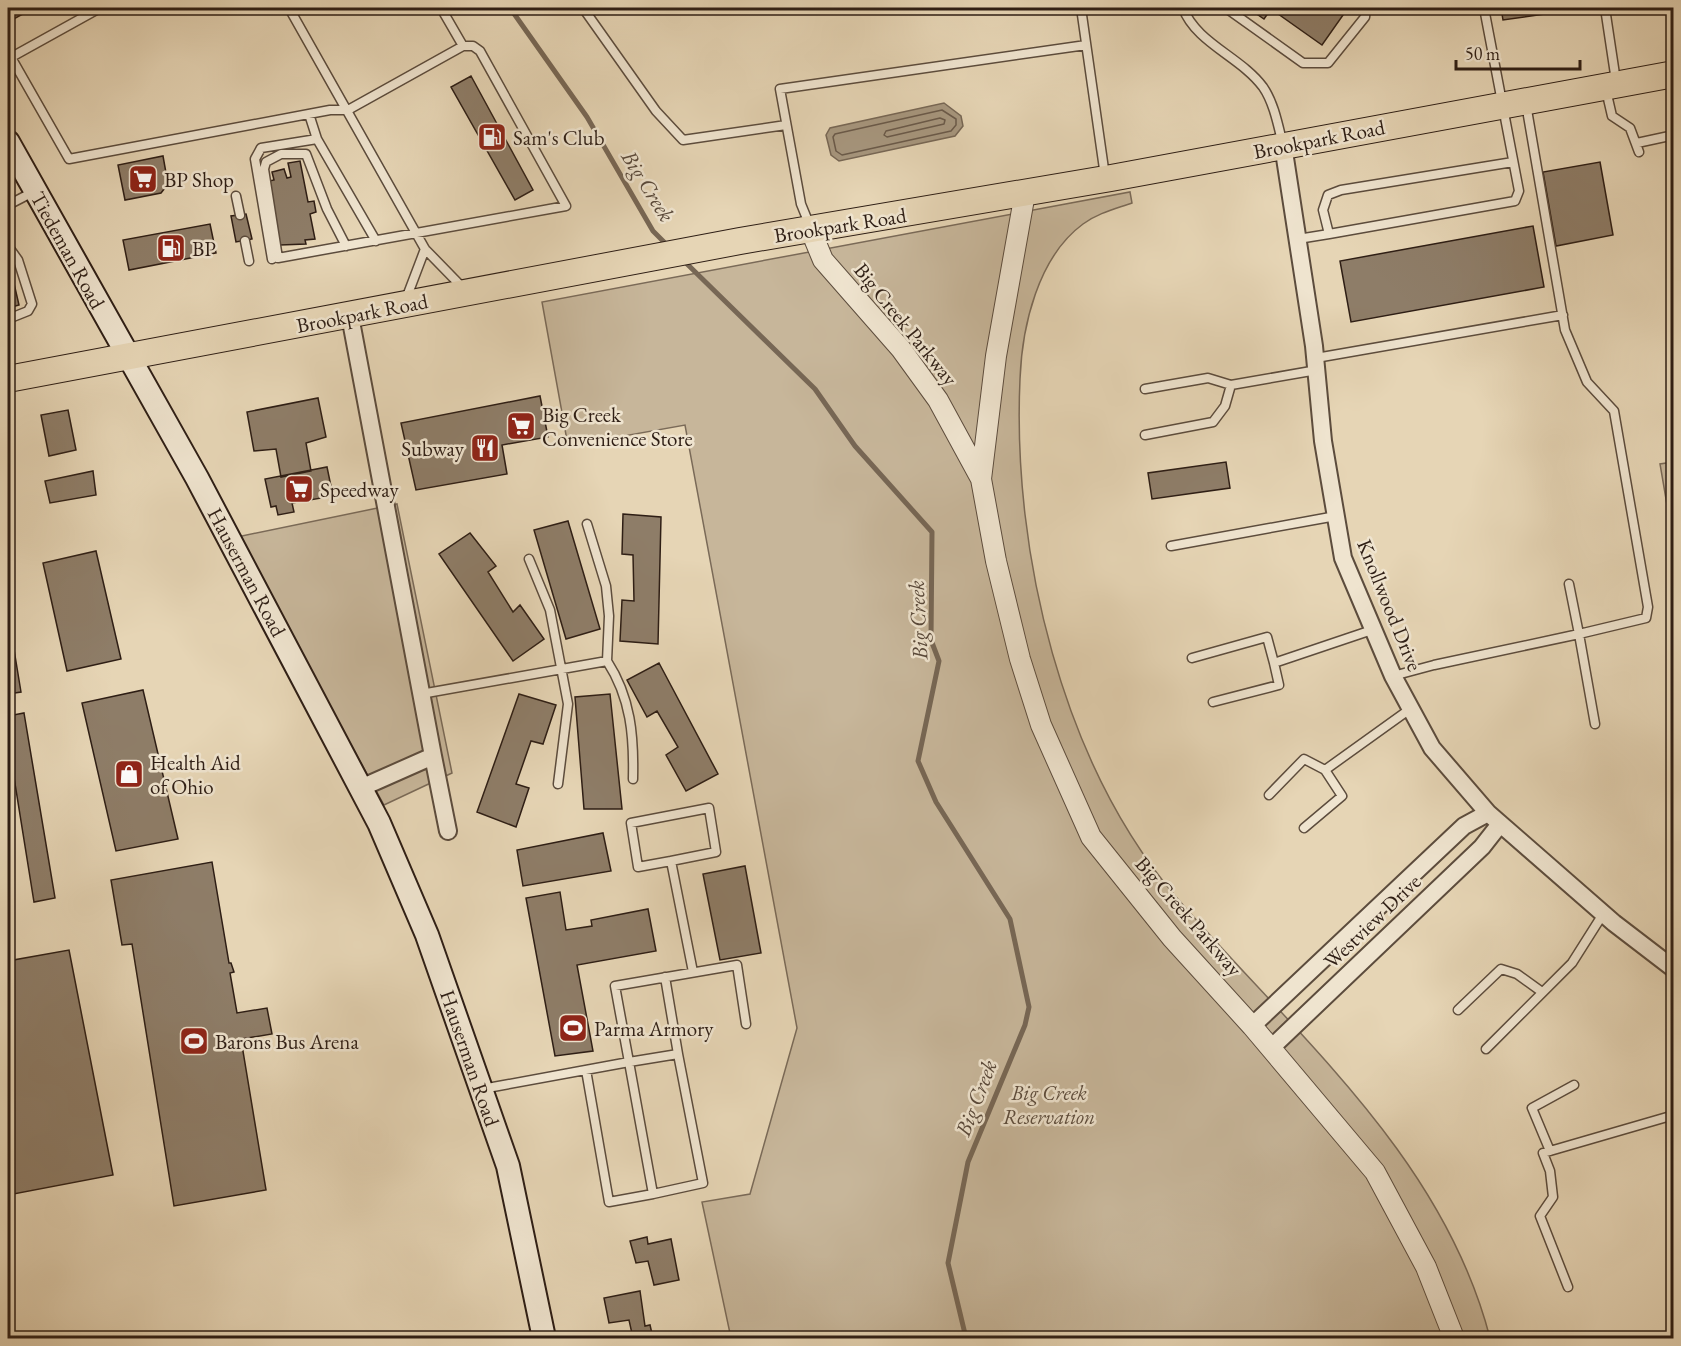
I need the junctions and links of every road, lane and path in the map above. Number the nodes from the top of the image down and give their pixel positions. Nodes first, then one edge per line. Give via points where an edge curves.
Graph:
1 (100, 8) edge
2 (289, 8) edge
3 (441, 8) edge
4 (583, 8) edge
5 (1081, 8) edge
6 (1193, 8) edge
7 (1226, 8) edge
8 (1366, 8) edge
9 (1484, 8) edge
10 (1605, 8) edge
11 (1184, 11) edge
12 (1086, 45) junction
13 (463, 46) junction
14 (8, 56) edge
15 (1674, 74) edge
16 (1611, 85) junction
17 (1513, 103) junction
18 (348, 110) junction
19 (309, 114) junction
20 (786, 125) junction
21 (1674, 135) edge
22 (317, 139) junction
23 (1283, 145) junction
24 (10, 150) edge
25 (1513, 162) junction
26 (1106, 179) junction
27 (35, 190) junction
28 (1025, 193) junction
29 (236, 196) dead end
30 (8, 205) edge
31 (240, 215) dead end
32 (812, 231) junction
33 (418, 234) junction
34 (1329, 234) junction
35 (1298, 239) junction
36 (245, 241) dead end
37 (376, 241) junction
38 (8, 245) edge
39 (346, 246) junction
40 (425, 249) junction
41 (275, 259) junction
42 (249, 261) dead end
43 (469, 293) junction
44 (403, 305) junction
45 (1563, 315) junction
46 (350, 316) junction
47 (8, 319) edge
48 (129, 357) junction
49 (1316, 364) junction
50 (8, 379) edge
51 (1231, 385) junction
52 (1144, 389) dead end
53 (1145, 435) dead end
54 (981, 479) junction
55 (1336, 516) junction
56 (587, 524) dead end
57 (1171, 546) dead end
58 (529, 559) dead end
59 (1569, 584) dead end
60 (1372, 630) junction
61 (1579, 634) junction
62 (1192, 658) dead end
63 (607, 661) junction
64 (1274, 663) junction
65 (562, 669) junction
66 (1393, 676) junction
67 (421, 694) junction
68 (1213, 702) dead end
69 (1410, 709) junction
70 (1595, 724) dead end
71 (433, 756) junction
72 (1325, 770) junction
73 (633, 779) dead end
74 (558, 784) dead end
75 (363, 788) junction
76 (1269, 795) dead end
77 (1494, 819) junction
78 (1304, 828) dead end
79 (448, 831) dead end
80 (671, 861) junction
81 (1406, 881) junction
82 (1426, 900) junction
83 (1603, 914) junction
84 (1335, 948) junction
85 (1356, 968) junction
86 (1674, 969) edge
87 (693, 972) junction
88 (665, 977) junction
89 (1542, 992) junction
90 (1458, 1010) dead end
91 (746, 1024) dead end
92 (1252, 1026) junction
93 (1271, 1048) junction
94 (1486, 1049) dead end
95 (678, 1054) junction
96 (629, 1062) junction
97 (586, 1070) junction
98 (1575, 1085) dead end
99 (482, 1089) junction
100 (1674, 1115) edge
101 (1550, 1151) junction
102 (653, 1194) junction
103 (1568, 1287) dead end
104 (544, 1338) edge
105 (1454, 1338) edge

1 - 14 lane
2 - 18 lane
3 - 13 lane
4 - 20 lane via 656,111 683,140
5 - 12 lane
6 - 11 lane
7 - 8 lane via 1303,63 1328,63 1365,17
9 - 17 lane
10 - 16 lane
11 - 23 lane via 1196,29 1263,87 1274,109
12 - 20 lane via 780,89
12 - 26 lane
13 - 18 lane
13 - 33 lane via 480,51 566,206
14 - 19 lane via 69,159
15 - 16 main road, Brookpark Road
16 - 17 main road, Brookpark Road
16 - 21 lane via 1611,116 1630,128 1638,147
17 - 23 main road, Brookpark Road
17 - 25 lane
17 - 45 lane
18 - 19 lane
18 - 33 lane
19 - 22 lane
20 - 32 lane via 801,204
22 - 37 lane
22 - 41 lane via 261,148 255,159
23 - 26 main road, Brookpark Road
23 - 35 street, Knollwood Drive
24 - 27 main road, Tiedeman Road
25 - 34 lane via 1328,195 1323,210
25 - 34 lane via 1519,191 1515,201
26 - 28 main road, Brookpark Road
27 - 30 lane
27 - 48 main road, Tiedeman Road
28 - 32 main road, Brookpark Road
28 - 54 street, Big Creek Parkway via 996,356
29 - 31 lane
32 - 43 main road, Brookpark Road
32 - 54 street, Big Creek Parkway via 823,260 901,349 938,400
33 - 37 lane
33 - 40 lane
34 - 35 lane
35 - 49 street, Knollwood Drive
36 - 42 lane
37 - 39 lane
38 - 47 lane via 18,260 32,304 27,311
39 - 41 lane
39 - 41 lane via 306,154 281,154 266,162 264,169
40 - 43 lane
40 - 44 lane
43 - 44 main road, Brookpark Road
44 - 46 main road, Brookpark Road
45 - 49 lane
45 - 61 lane via 1587,382 1614,411 1648,607 1646,618 1637,622
46 - 48 main road, Brookpark Road
46 - 67 street
48 - 50 main road, Brookpark Road
48 - 75 main road, Hauserman Road
49 - 51 lane
49 - 55 street, Knollwood Drive via 1323,441
51 - 52 lane via 1208,378
51 - 53 lane via 1225,406 1214,422
54 - 92 street, Big Creek Parkway via 1020,659 1041,725 1091,837 1172,938
55 - 57 lane
55 - 60 street, Knollwood Drive via 1343,558
56 - 63 lane via 606,586
58 - 65 lane via 550,610
59 - 61 lane
60 - 64 lane
60 - 66 street, Knollwood Drive
61 - 66 lane
61 - 70 lane
62 - 64 lane via 1267,637
63 - 65 lane
63 - 73 lane via 632,722
64 - 68 lane via 1279,685
65 - 67 lane
65 - 74 lane via 568,724
66 - 69 street, Knollwood Drive
67 - 71 street
69 - 72 lane
69 - 77 street, Knollwood Drive via 1432,748
71 - 75 street
71 - 79 street
72 - 76 lane via 1304,759
72 - 78 lane via 1342,796
75 - 99 main road, Hauserman Road via 427,934
77 - 81 street, Westview Drive via 1464,826
77 - 82 street, Westview Drive via 1482,848
77 - 83 street, Knollwood Drive
80 - 80 lane via 638,867 631,823 709,808 716,852
80 - 87 lane
81 - 82 street
81 - 84 street, Westview Drive
82 - 85 street, Westview Drive
83 - 86 street, Knollwood Drive
83 - 89 lane via 1572,963
84 - 85 street
84 - 92 street, Westview Drive
85 - 93 street, Westview Drive
87 - 88 lane
87 - 91 lane via 737,965
88 - 95 lane
88 - 96 lane via 615,986
89 - 90 lane via 1517,974 1501,969
89 - 94 lane
92 - 93 street, Big Creek Parkway
93 - 105 street, Big Creek Parkway via 1375,1172 1426,1267
95 - 96 lane
95 - 102 lane via 703,1183
96 - 97 lane
96 - 102 lane
97 - 99 lane
97 - 102 lane via 609,1202
98 - 101 lane via 1532,1108
99 - 104 main road, Hauserman Road via 508,1166
100 - 101 lane
101 - 103 lane via 1542,1154 1550,1171 1553,1197 1540,1216

